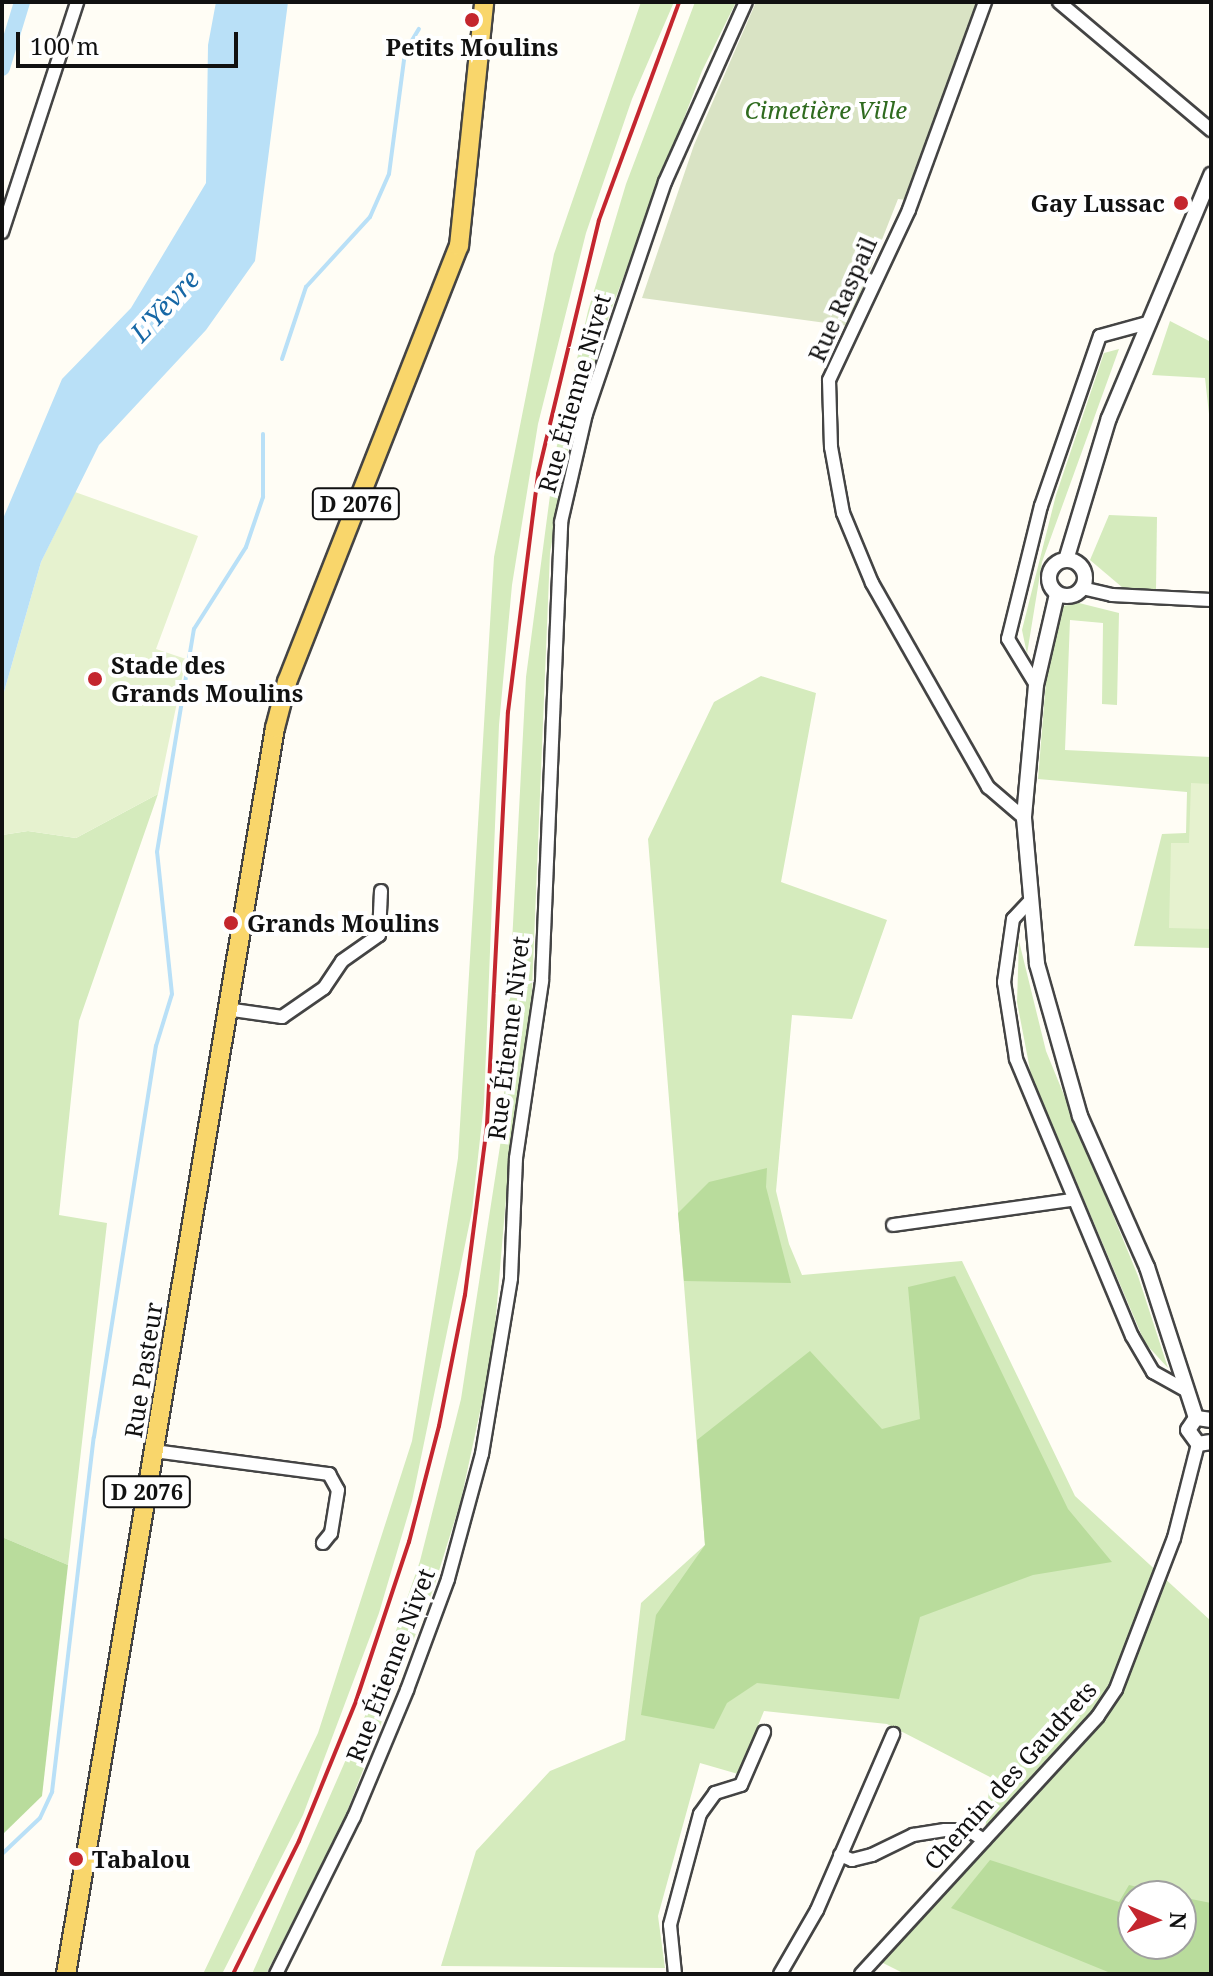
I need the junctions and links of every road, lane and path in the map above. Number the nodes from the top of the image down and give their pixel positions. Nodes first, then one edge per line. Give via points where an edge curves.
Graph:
1 (77, 2) edge
2 (484, 2) edge
3 (746, 2) edge
4 (985, 2) edge
5 (1059, 2) edge
6 (1211, 130) edge
7 (1211, 175) edge
8 (2, 232) edge
9 (1144, 324) junction
10 (1066, 560) junction
11 (1082, 588) junction
12 (1057, 594) junction
13 (1211, 600) edge
14 (1036, 685) junction
15 (1024, 818) junction
16 (381, 891) dead end
17 (1028, 903) junction
18 (226, 1009) junction
19 (1071, 1200) junction
20 (893, 1225) dead end
21 (1187, 1391) junction
22 (1204, 1419) edge
23 (1204, 1443) edge
24 (154, 1451) junction
25 (323, 1543) dead end
26 (764, 1732) dead end
27 (893, 1734) dead end
28 (984, 1840) junction
29 (840, 1855) junction
30 (66, 1974) edge
31 (276, 1974) edge
32 (675, 1974) edge
33 (780, 1974) edge
34 (861, 1974) edge

1 - 8 street
2 - 18 main road, D 2076 via 459,246 283,695
3 - 31 street, Rue Étienne Nivet via 665,182 586,414 561,522 542,981 516,1158 511,1278 482,1454 448,1579 407,1690 354,1817
4 - 15 street, Rue Raspail via 909,210 829,380 831,447 843,513 872,583 988,787
5 - 6 street
7 - 9 street
9 - 10 street
9 - 14 street via 1100,336 1041,506 1008,639
10 - 11 street via 1082,568
10 - 12 street via 1052,566 1048,576
11 - 12 street via 1074,595
11 - 13 street via 1112,595
12 - 14 street
14 - 15 street
15 - 17 street
16 - 18 street via 379,935 342,961 324,988 282,1017
17 - 19 street via 1013,919 1004,982 1007,1021 1016,1059
17 - 21 street via 1044,1000 1080,1116 1147,1267
18 - 24 main road, Rue Pasteur / D 2076
19 - 20 street
19 - 21 street via 1153,1372
21 - 22 street
22 - 23 street via 1188,1430
23 - 28 street, Chemin des Gaudrets via 1116,1689 1098,1716
24 - 25 street via 329,1474 338,1490 331,1533
24 - 30 main road, Rue Pasteur / D 2076
26 - 32 street via 741,1785 715,1793 700,1814 670,1925
27 - 29 street
28 - 29 street via 968,1830 945,1830 913,1835 852,1860
28 - 34 street, Chemin des Gaudrets
29 - 33 street via 817,1910

